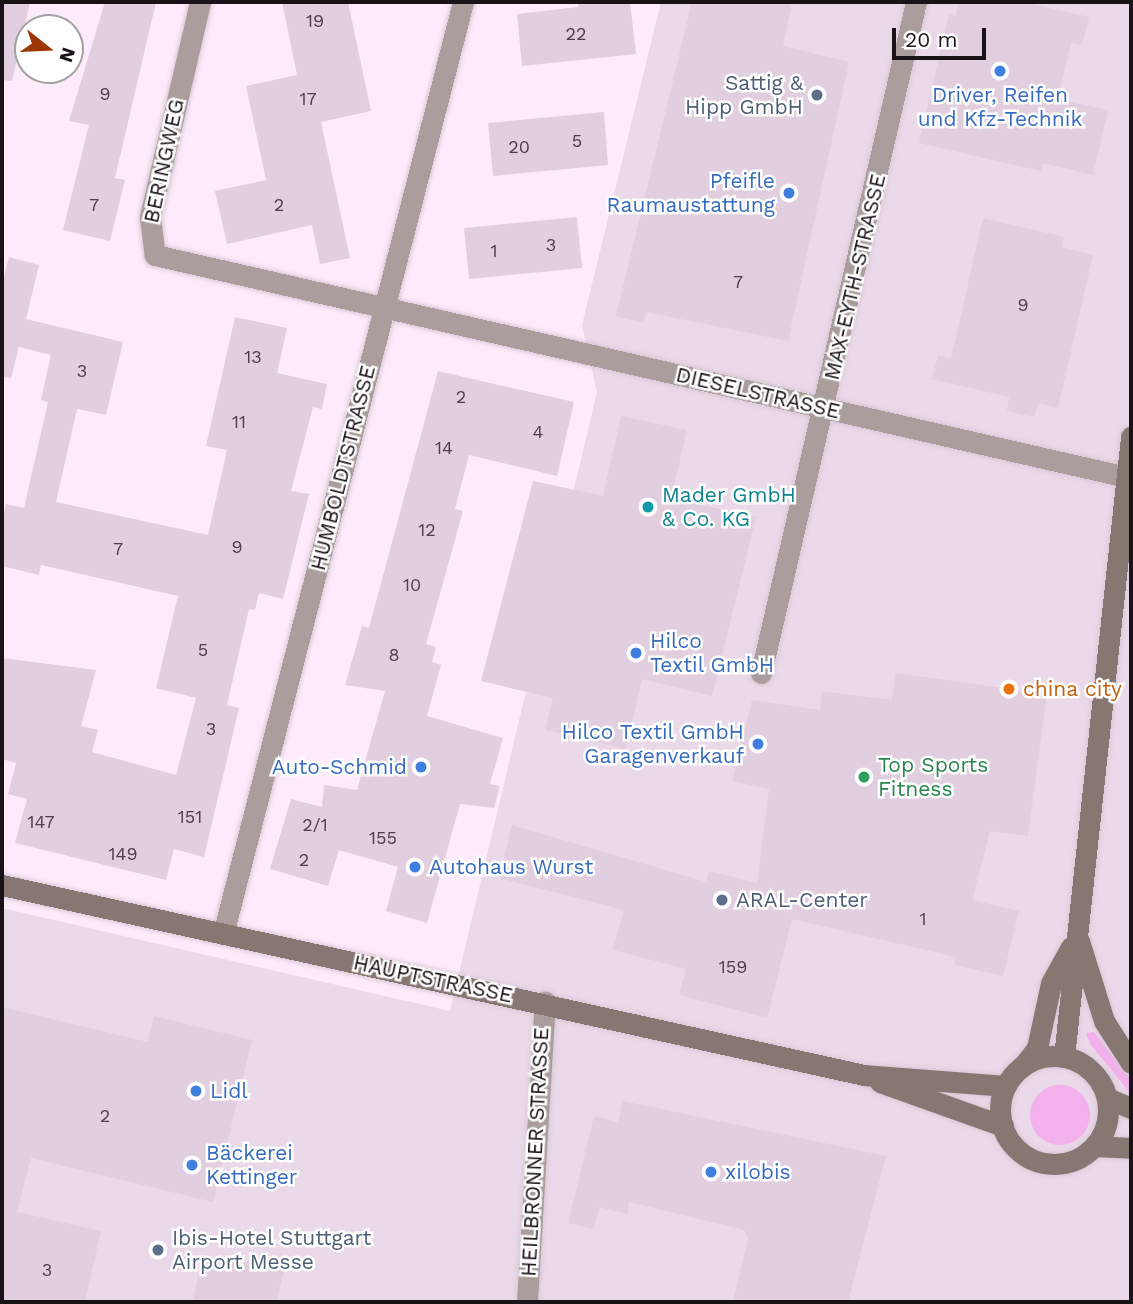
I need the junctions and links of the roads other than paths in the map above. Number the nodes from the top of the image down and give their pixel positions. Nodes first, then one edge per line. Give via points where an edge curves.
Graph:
1 (200, 2) edge
2 (463, 2) edge
3 (916, 2) edge
4 (384, 308) junction
5 (825, 409) junction
6 (1131, 437) edge
7 (1130, 477) edge
8 (761, 673) dead end
9 (2, 885) edge
10 (223, 934) junction
11 (1077, 936) junction
12 (545, 1002) junction
13 (1064, 1057) junction
14 (1131, 1063) edge
15 (1023, 1066) junction
16 (864, 1075) junction
17 (1006, 1086) junction
18 (1107, 1098) junction
19 (1131, 1108) edge
20 (1003, 1126) junction
21 (1095, 1146) junction
22 (1131, 1149) edge
23 (527, 1302) edge

1 - 4 street, BERINGWEG via 150,217 155,255
2 - 4 street, HUMBOLDTSTRASSE
3 - 5 street, MAX-EYTH-STRASSE
4 - 5 street, DIESELSTRASSE
4 - 10 street, HUMBOLDTSTRASSE
5 - 7 street, DIESELSTRASSE
5 - 8 street, MAX-EYTH-STRASSE
6 - 7 main road
7 - 11 main road
9 - 10 main road, HAUPTSTRASSE
10 - 12 main road, HAUPTSTRASSE
11 - 13 main road
11 - 14 main road via 1104,1021
11 - 15 main road via 1051,983 1037,1048
12 - 16 main road, HAUPTSTRASSE
12 - 23 street, HEILBRONNER STRASSE
13 - 15 main road
13 - 18 main road via 1092,1071
15 - 17 main road
16 - 17 main road, HAUPTSTRASSE
16 - 20 main road, HAUPTSTRASSE
17 - 20 main road
18 - 19 main road
18 - 21 main road via 1108,1115
20 - 21 main road via 1017,1149 1040,1163 1070,1162
21 - 22 main road

